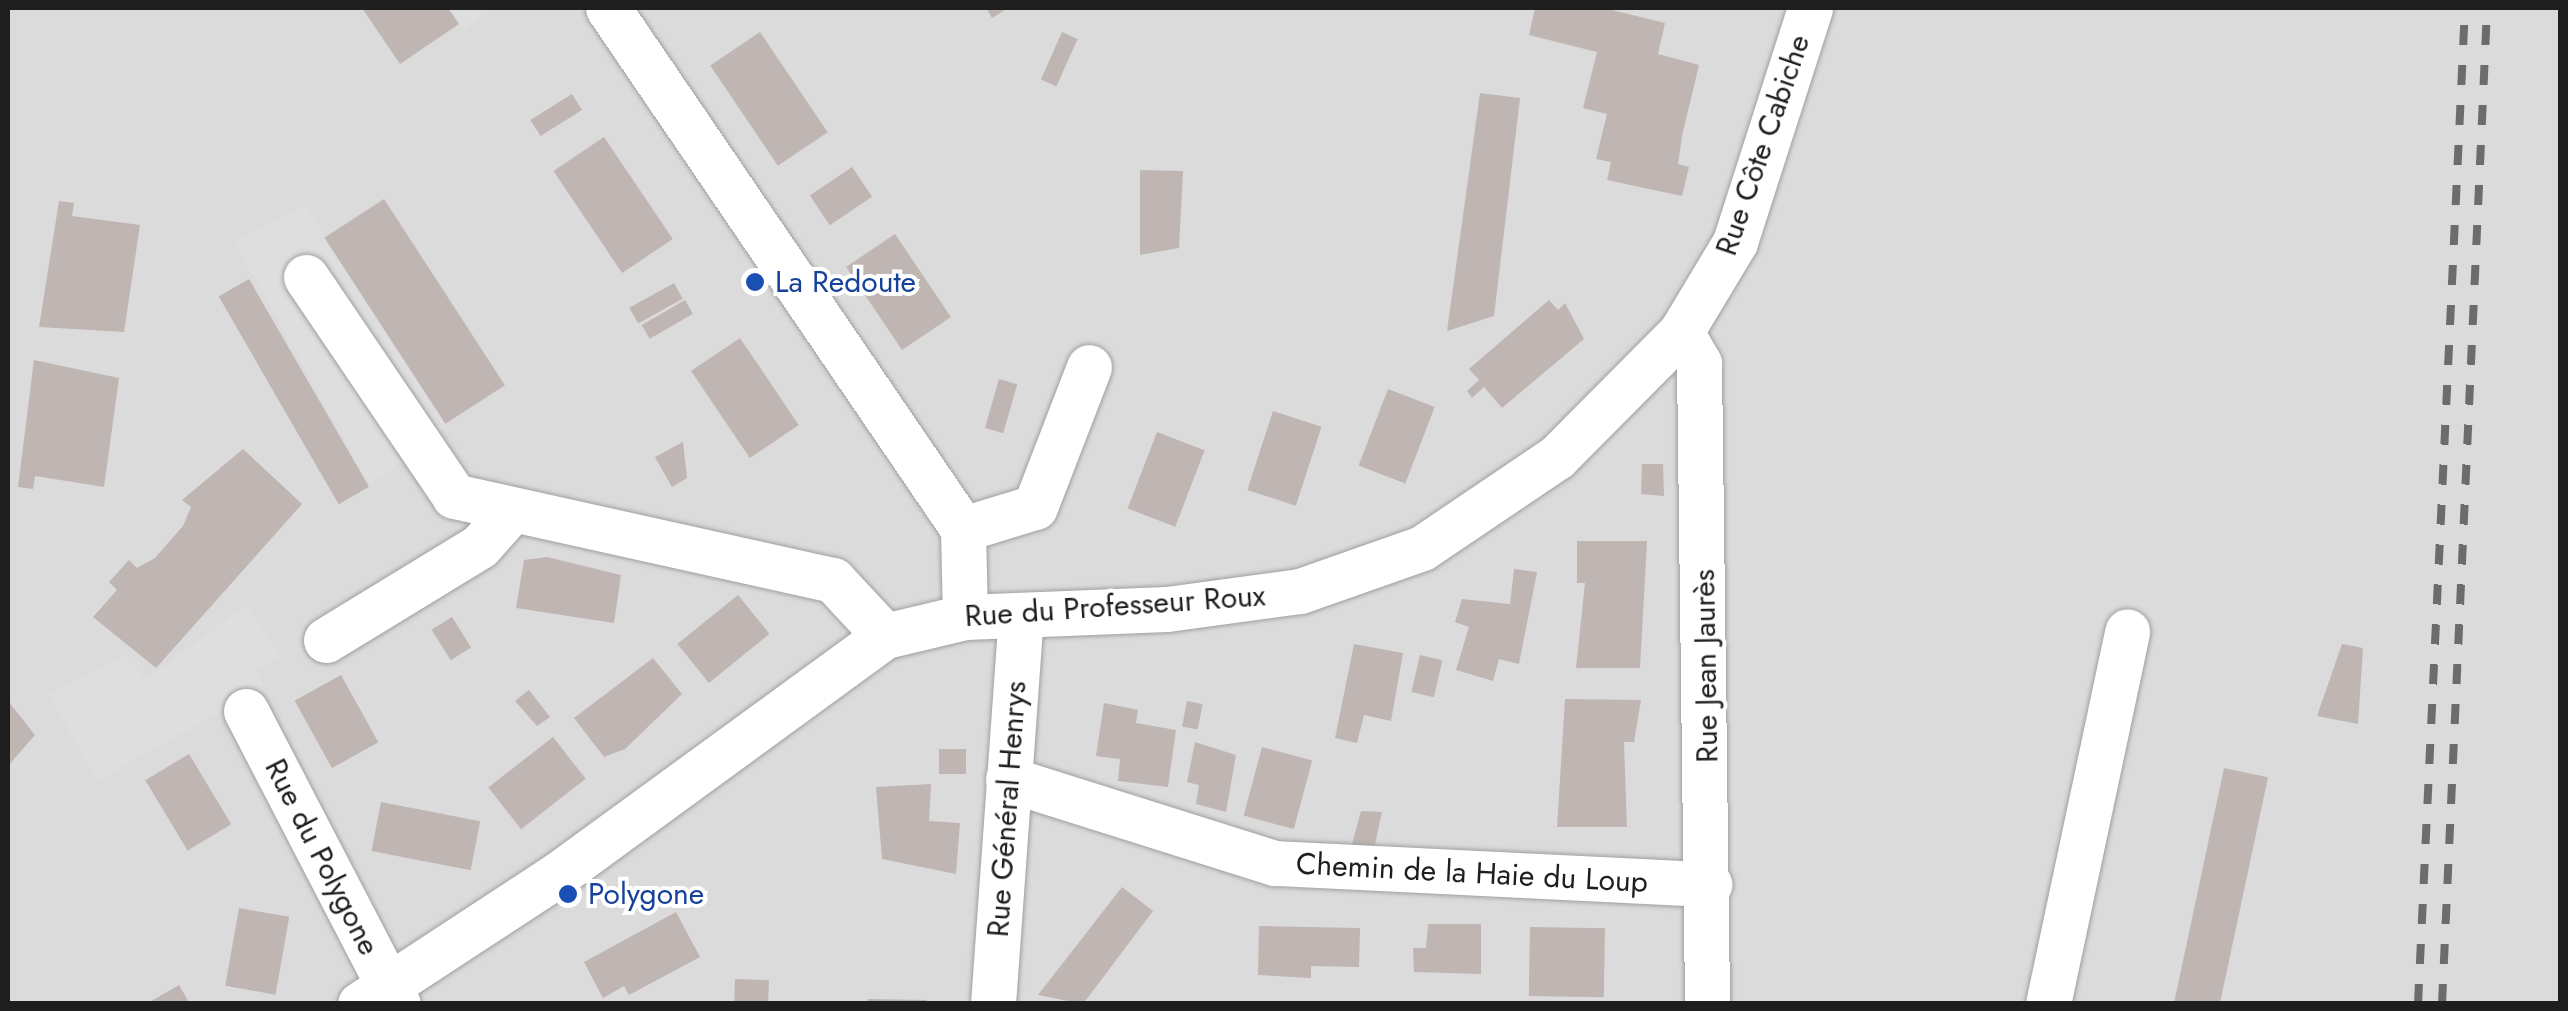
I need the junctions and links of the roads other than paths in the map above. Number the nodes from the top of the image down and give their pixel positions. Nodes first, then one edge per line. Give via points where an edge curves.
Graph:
1 (1810, 8) edge
2 (628, 15) edge
3 (306, 278) dead end
4 (1681, 332) junction
5 (1089, 368) dead end
6 (512, 510) junction
7 (963, 529) junction
8 (1021, 615) junction
9 (965, 617) junction
10 (2127, 631) dead end
11 (884, 636) junction
12 (326, 640) dead end
13 (246, 710) dead end
14 (1008, 780) junction
15 (1710, 884) junction
16 (383, 998) edge
17 (994, 1004) edge
18 (1707, 1004) edge
19 (2048, 1004) edge

1 - 4 street, Rue Côte Cabiche via 1735,242
2 - 7 street
3 - 6 street via 454,496
4 - 8 street, Rue du Professeur Roux via 1556,457 1422,548 1300,591
4 - 15 street, Rue Jean Jaurès via 1698,363
5 - 7 street via 1034,507
6 - 11 street via 833,580
6 - 12 street via 480,546
7 - 9 street
8 - 9 street, Rue du Professeur Roux
8 - 14 street, Rue Général Henrys
9 - 11 street, Rue du Professeur Roux
10 - 19 street
11 - 16 street, Rue du Professeur Roux
13 - 16 street, Rue du Polygone
14 - 15 street, Chemin de la Haie du Loup via 1275,863
14 - 17 street, Rue Général Henrys
15 - 18 street, Rue Jean Jaurès

